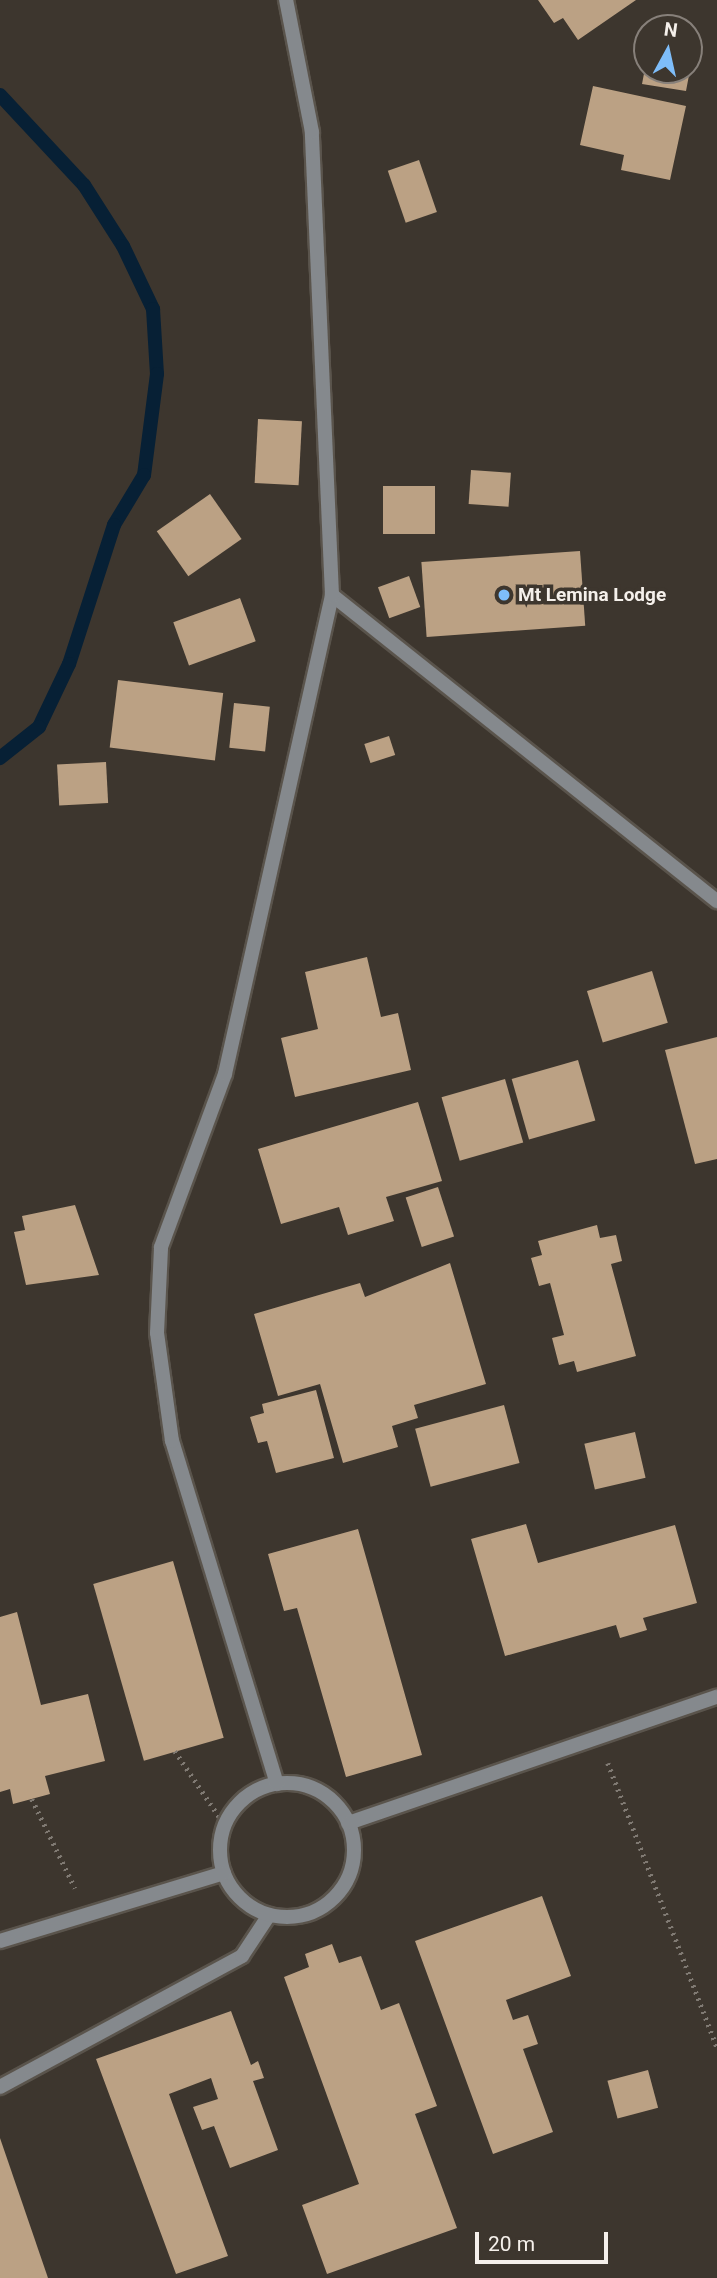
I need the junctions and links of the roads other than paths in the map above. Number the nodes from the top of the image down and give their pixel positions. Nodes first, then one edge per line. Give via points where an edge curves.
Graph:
1 (286, 0) edge
2 (332, 595) junction
3 (717, 901) edge
4 (717, 1697) edge
5 (277, 1784) junction
6 (348, 1823) junction
7 (224, 1873) junction
8 (269, 1915) junction
9 (0, 1941) edge
10 (0, 2087) edge

1 - 2 street via 312,132
2 - 3 street
2 - 5 street via 225,1074 161,1247 157,1321 172,1441
4 - 6 street
5 - 6 street via 319,1791
5 - 7 street via 255,1791 224,1825
6 - 8 street via 353,1865 331,1902 291,1918
7 - 8 street via 233,1891
7 - 9 street
8 - 10 street via 242,1956

